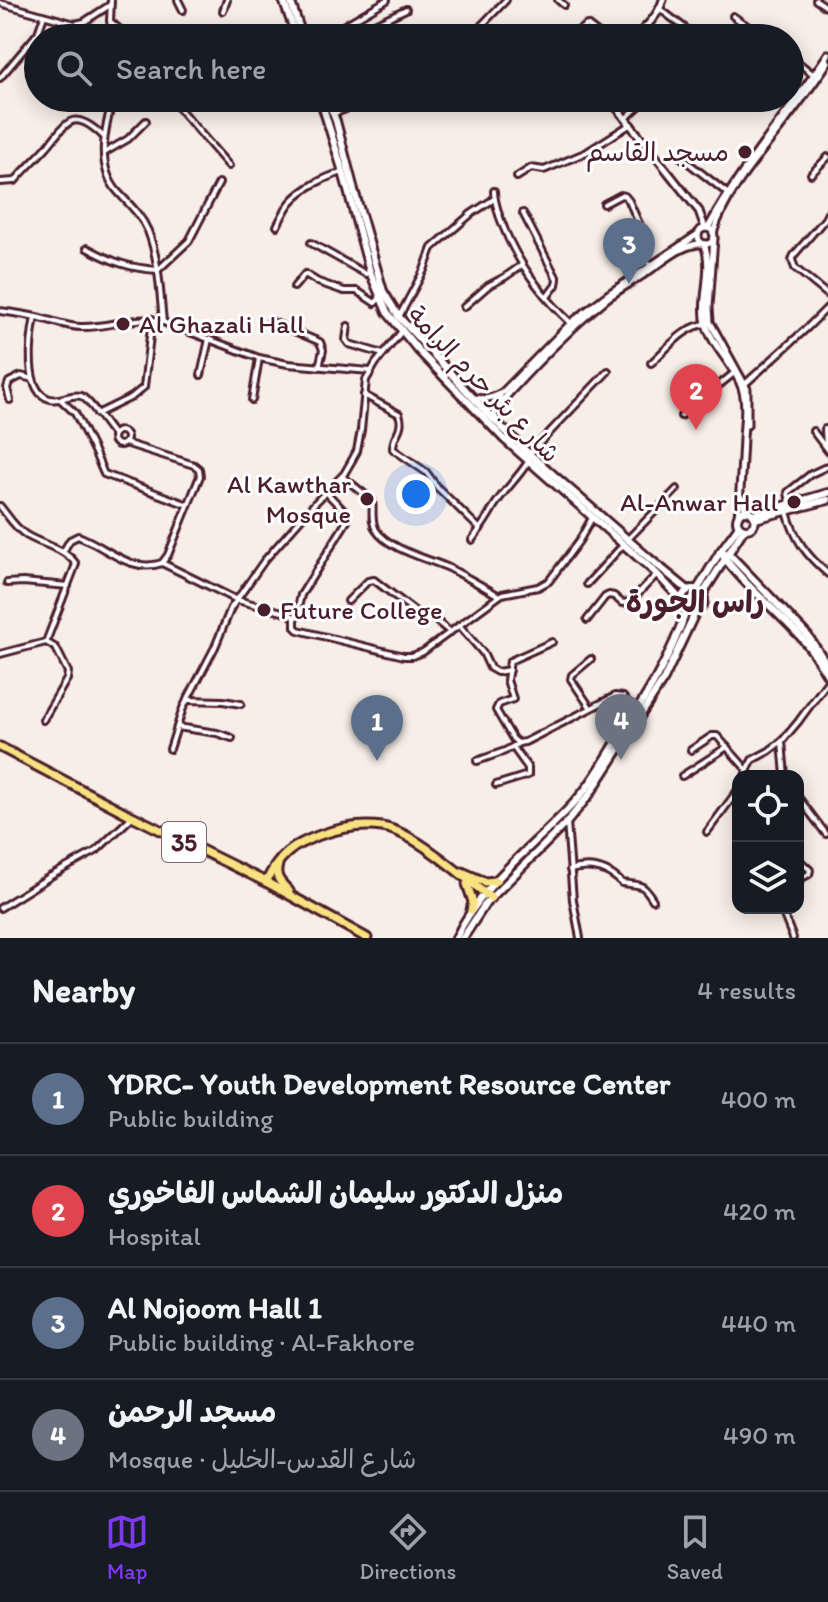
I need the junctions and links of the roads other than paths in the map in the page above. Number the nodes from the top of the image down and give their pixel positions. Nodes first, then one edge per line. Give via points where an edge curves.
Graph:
1 (178, 0) edge
2 (227, 0) edge
3 (283, 0) edge
4 (290, 0) edge
5 (387, 0) edge
6 (496, 0) edge
7 (506, 0) edge
8 (558, 0) edge
9 (663, 0) edge
10 (816, 0) edge
11 (0, 3) edge
12 (110, 3) edge
13 (501, 5) junction
14 (564, 5) dead end
15 (828, 8) edge
16 (406, 9) dead end
17 (660, 9) junction
18 (183, 10) dead end
19 (223, 11) dead end
20 (44, 16) junction
21 (733, 16) dead end
22 (110, 21) junction
23 (41, 24) edge
24 (111, 24) edge
25 (114, 24) edge
26 (294, 24) edge
27 (296, 24) edge
28 (346, 24) edge
29 (374, 24) edge
30 (483, 24) edge
31 (649, 24) edge
32 (680, 24) edge
33 (745, 24) edge
34 (24, 50) edge
35 (828, 54) edge
36 (828, 62) edge
37 (804, 67) edge
38 (814, 75) junction
39 (0, 78) edge
40 (804, 89) edge
41 (804, 98) edge
42 (109, 112) edge
43 (182, 112) edge
44 (324, 112) edge
45 (337, 112) edge
46 (621, 112) edge
47 (633, 112) edge
48 (788, 112) edge
49 (793, 112) edge
50 (333, 114) joint
51 (626, 118) junction
52 (146, 121) dead end
53 (631, 124) junction
54 (103, 136) junction
55 (104, 153) junction
56 (677, 154) dead end
57 (828, 157) edge
58 (229, 166) dead end
59 (343, 172) junction
60 (811, 174) dead end
61 (517, 177) dead end
62 (0, 182) edge
63 (219, 183) dead end
64 (494, 191) dead end
65 (727, 193) junction
66 (494, 199) junction
67 (604, 204) dead end
68 (523, 213) dead end
69 (828, 213) edge
70 (277, 226) dead end
71 (707, 228) junction
72 (698, 234) junction
73 (714, 236) junction
74 (311, 243) dead end
75 (704, 244) junction
76 (87, 248) dead end
77 (522, 265) junction
78 (650, 265) junction
79 (158, 270) junction
80 (370, 272) junction
81 (294, 287) dead end
82 (828, 295) edge
83 (547, 297) junction
84 (380, 298) junction
85 (464, 307) dead end
86 (828, 307) edge
87 (0, 311) edge
88 (35, 317) junction
89 (399, 317) junction
90 (152, 319) junction
91 (270, 321) dead end
92 (163, 322) junction
93 (571, 323) junction
94 (709, 324) junction
95 (348, 326) dead end
96 (402, 331) junction
97 (209, 339) junction
98 (383, 354) junction
99 (259, 358) junction
100 (651, 363) dead end
101 (319, 367) junction
102 (370, 371) junction
103 (608, 371) dead end
104 (734, 373) junction
105 (201, 375) dead end
106 (33, 379) junction
107 (743, 385) junction
108 (503, 392) junction
109 (364, 395) junction
110 (473, 398) junction
111 (60, 399) junction
112 (10, 400) dead end
113 (252, 400) dead end
114 (487, 413) junction
115 (97, 414) junction
116 (681, 416) dead end
117 (825, 429) dead end
118 (813, 431) dead end
119 (114, 435) junction
120 (125, 443) junction
121 (827, 449) edge
122 (529, 458) junction
123 (828, 466) edge
124 (342, 476) junction
125 (740, 484) junction
126 (677, 489) dead end
127 (326, 492) junction
128 (828, 493) edge
129 (828, 500) edge
130 (790, 504) junction
131 (188, 505) junction
132 (0, 506) edge
133 (787, 512) junction
134 (751, 515) junction
135 (592, 518) junction
136 (740, 524) junction
137 (480, 529) junction
138 (472, 540) dead end
139 (626, 542) junction
140 (63, 552) junction
141 (720, 552) junction
142 (727, 557) junction
143 (162, 563) junction
144 (657, 574) junction
145 (828, 574) edge
146 (7, 583) dead end
147 (587, 584) dead end
148 (68, 586) junction
149 (696, 592) junction
150 (499, 596) junction
151 (237, 600) junction
152 (348, 601) dead end
153 (685, 605) junction
154 (697, 609) junction
155 (295, 620) junction
156 (587, 620) dead end
157 (459, 625) junction
158 (450, 632) junction
159 (46, 642) junction
160 (552, 642) dead end
161 (0, 654) edge
162 (591, 659) dead end
163 (509, 670) junction
164 (828, 674) edge
165 (187, 700) junction
166 (241, 704) dead end
167 (590, 707) junction
168 (635, 713) junction
169 (43, 720) dead end
170 (177, 727) junction
171 (232, 738) dead end
172 (782, 741) junction
173 (519, 743) junction
174 (0, 747) edge
175 (513, 747) junction
176 (727, 747) junction
177 (170, 749) dead end
178 (691, 750) dead end
179 (477, 761) dead end
180 (744, 770) edge
181 (747, 770) edge
182 (784, 770) edge
183 (682, 776) dead end
184 (496, 785) dead end
185 (732, 798) edge
186 (804, 805) edge
187 (133, 816) junction
188 (567, 822) junction
189 (707, 832) dead end
190 (826, 834) edge
191 (282, 856) junction
192 (225, 862) junction
193 (455, 870) junction
194 (570, 870) junction
195 (496, 881) junction
196 (266, 882) junction
197 (487, 896) junction
198 (653, 900) dead end
199 (305, 903) junction
200 (0, 908) edge
201 (471, 910) junction
202 (783, 914) edge
203 (367, 938) edge
204 (456, 938) edge
205 (463, 938) edge
206 (580, 938) edge
207 (793, 938) edge

1 - 18 street
2 - 19 street
3 - 26 main road
4 - 27 main road
5 - 28 street
6 - 13 street
7 - 13 street
8 - 14 street
9 - 17 street
10 - 15 street
11 - 20 street
12 - 20 street via 78,23
12 - 22 street
13 - 30 street
16 - 29 street
17 - 31 street
17 - 32 street
20 - 23 street
21 - 33 street
22 - 24 street
22 - 25 street
34 - 39 street
35 - 38 street
36 - 41 street
37 - 38 street
38 - 40 street
42 - 54 street
43 - 58 street
44 - 59 main road, شارع بئر حرم الرامة
45 - 50 street
46 - 51 street
47 - 51 street
48 - 65 street
49 - 73 street via 743,175 719,215
50 - 89 main road, شارع بئر حرم الرامة via 383,291
51 - 53 street
52 - 55 street
53 - 61 street via 587,152
53 - 71 street
54 - 55 street
54 - 62 street via 86,122 67,123 15,181
55 - 79 street via 115,189 150,235
56 - 65 street
57 - 60 street
59 - 70 street via 297,197
59 - 80 main road, شارع بئر حرم الرامة
63 - 79 street via 189,241
64 - 66 street
65 - 71 street
66 - 77 street
66 - 89 street via 432,248
67 - 78 street via 622,195 629,201 649,246 644,256
68 - 83 street via 557,279
69 - 82 street via 792,262
71 - 72 street
71 - 73 street
72 - 75 street
72 - 78 street
73 - 75 street
73 - 94 street
74 - 80 street
75 - 94 street via 709,259
75 - 114 street via 688,246 609,298
76 - 79 street via 117,264
77 - 83 street
77 - 85 street
78 - 93 street
79 - 92 street
80 - 84 main road, شارع بئر حرم الرامة
81 - 84 street via 306,274 344,291 356,290 375,303
83 - 93 street
84 - 96 main road, شارع بئر حرم الرامة
86 - 107 street
87 - 88 street
88 - 90 street via 79,327
88 - 106 street via 30,344
89 - 110 main road, شارع بئر حرم الرامة
90 - 92 street
90 - 115 street via 144,387
91 - 101 street via 320,342
92 - 97 street
93 - 108 street
94 - 100 street via 697,324
94 - 104 street
94 - 107 street
95 - 98 street via 349,344
96 - 98 street
96 - 114 main road, شارع بئر حرم الرامة
97 - 99 street
97 - 105 street
98 - 102 street
99 - 101 street
99 - 113 street
101 - 102 street
102 - 109 street
103 - 122 street
104 - 107 street
104 - 116 street
106 - 111 street via 41,394
106 - 112 street via 21,376 10,381
107 - 125 street
108 - 110 street
108 - 114 street
109 - 124 street via 357,451
109 - 137 street via 398,413 401,425 393,449 426,472
110 - 114 main road, شارع بئر حرم الرامة
111 - 115 street via 82,397
111 - 131 street via 75,413 104,474
114 - 122 main road, شارع بئر حرم الرامة
114 - 122 main road, شارع بئر حرم الرامة
115 - 119 street
117 - 121 street
118 - 121 street
119 - 120 street via 117,444
119 - 120 street via 124,433
120 - 131 street via 197,467 200,476
122 - 135 main road, شارع بئر حرم الرامة
122 - 137 street
122 - 139 main road, شارع بئر حرم الرامة
123 - 130 street via 788,492
124 - 127 street
124 - 150 street via 373,501 373,524 384,539
125 - 134 street via 741,499
125 - 136 street
126 - 139 street
127 - 151 street
127 - 155 street via 348,520 301,595
128 - 130 main road
129 - 133 main road
130 - 134 main road
131 - 143 street
132 - 140 street via 22,533
133 - 134 main road
133 - 145 street via 794,534
134 - 136 main road via 741,513
134 - 136 main road via 752,527
135 - 139 main road, شارع بئر حرم الرامة
135 - 150 street via 549,581
136 - 141 main road
136 - 142 main road
137 - 138 street
139 - 144 main road, شارع بئر حرم الرامة
139 - 147 street
139 - 149 main road, شارع بئر حرم الرامة
140 - 143 street via 78,536 134,564
140 - 148 street via 76,564
141 - 142 main road
141 - 149 main road
142 - 149 main road
142 - 164 main road
143 - 151 street
144 - 153 main road, شارع بئر حرم الرامة
144 - 156 street via 630,602 609,595
146 - 148 street
148 - 159 street
149 - 153 main road via 683,595
149 - 154 main road via 703,602
150 - 157 street
151 - 155 street via 290,614
151 - 165 street
152 - 158 street via 373,580
153 - 154 main road
153 - 168 main road via 671,650
154 - 188 main road via 664,679
155 - 158 street via 298,630 408,656
157 - 158 street
157 - 163 street via 490,668
159 - 161 street
159 - 169 street via 56,648 68,672
160 - 163 street via 512,659
162 - 167 street via 571,679
163 - 173 street via 513,699 496,710
164 - 172 street
165 - 166 street
165 - 170 street
167 - 168 street via 617,696
167 - 173 street
168 - 195 main road via 575,802
170 - 171 street
170 - 177 street
172 - 181 street via 752,760
172 - 182 street
173 - 175 street
174 - 187 highway, 35
175 - 179 street
175 - 184 street via 528,775
176 - 178 street via 712,736
176 - 180 street
176 - 183 street
185 - 189 street
186 - 190 street
187 - 192 highway, 35
187 - 200 street via 96,851
188 - 194 street
188 - 197 main road
191 - 192 highway via 259,875
191 - 193 highway via 346,827 382,827 421,845
191 - 196 highway
191 - 199 highway via 279,882
192 - 196 highway, 35
193 - 195 highway
193 - 197 highway
193 - 201 highway via 470,887
194 - 198 street via 605,870 622,883 646,888
194 - 206 street
195 - 197 main road
196 - 199 highway, 35
197 - 201 main road
197 - 205 main road
199 - 203 highway, 35
201 - 204 main road
202 - 207 street

